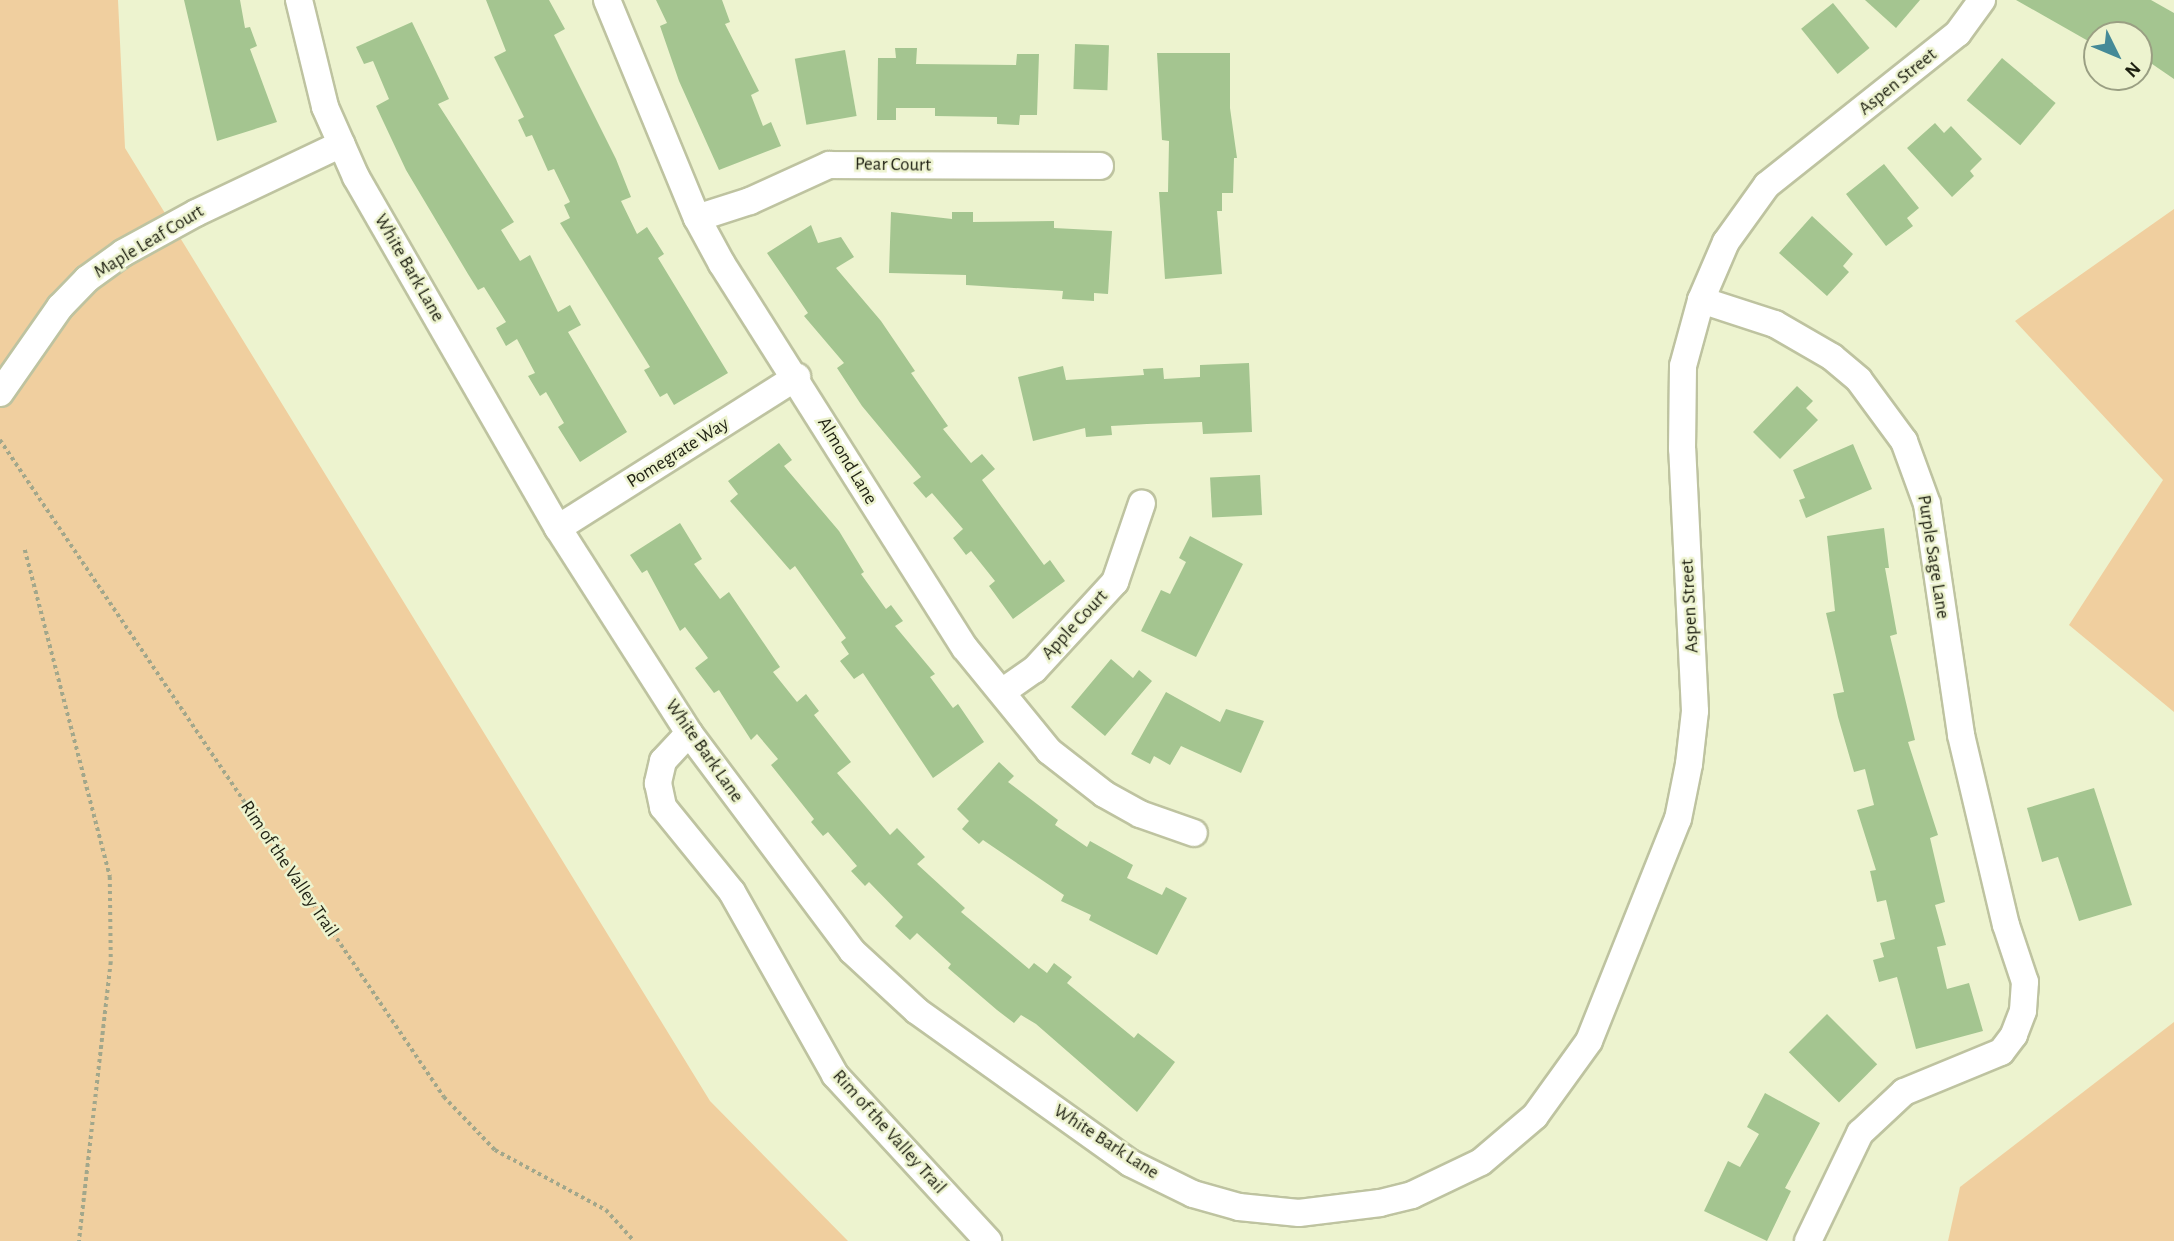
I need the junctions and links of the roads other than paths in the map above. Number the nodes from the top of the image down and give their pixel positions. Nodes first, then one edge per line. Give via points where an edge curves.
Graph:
1 (299, 0) edge
2 (607, 0) edge
3 (1982, 0) edge
4 (341, 144) junction
5 (1100, 166) dead end
6 (697, 218) junction
7 (1701, 300) junction
8 (797, 377) junction
9 (0, 393) edge
10 (1142, 503) dead end
11 (558, 528) junction
12 (1002, 692) junction
13 (689, 733) junction
14 (1194, 833) dead end
15 (1380, 1203) joint
16 (988, 1241) edge
17 (1808, 1241) edge

1 - 4 street, White Bark Lane via 325,107
2 - 6 street, Almond Lane
3 - 7 street, Aspen Street via 1958,33 1767,186 1726,242
4 - 9 street, Maple Leaf Court via 196,212 87,279 60,307
4 - 11 street, White Bark Lane
5 - 6 street, Pear Court via 829,165 750,201
6 - 8 street, Almond Lane via 744,302
7 - 15 street, Aspen Street via 1683,366 1682,449 1696,710 1678,819 1589,1041 1542,1108 1506,1144 1473,1167 1412,1195
7 - 17 street, Purple Sage Lane via 1775,324 1832,357 1859,380 1904,441 1927,504 1961,735 2006,925 2025,982 2023,1011 2014,1035 2000,1052 1927,1081 1879,1111 1860,1133
8 - 11 street, Pomegrate Way
8 - 12 street, Almond Lane via 916,574 965,648
10 - 12 street, Apple Court via 1115,582 1034,670
11 - 13 street, White Bark Lane
12 - 14 street, Almond Lane via 1049,751 1104,794 1140,814
13 - 15 street, White Bark Lane via 852,951 880,980 1130,1163 1193,1194 1240,1207 1298,1213
13 - 16 street, Rim of the Valley Trail via 663,761 657,783 663,807 732,892 835,1075

